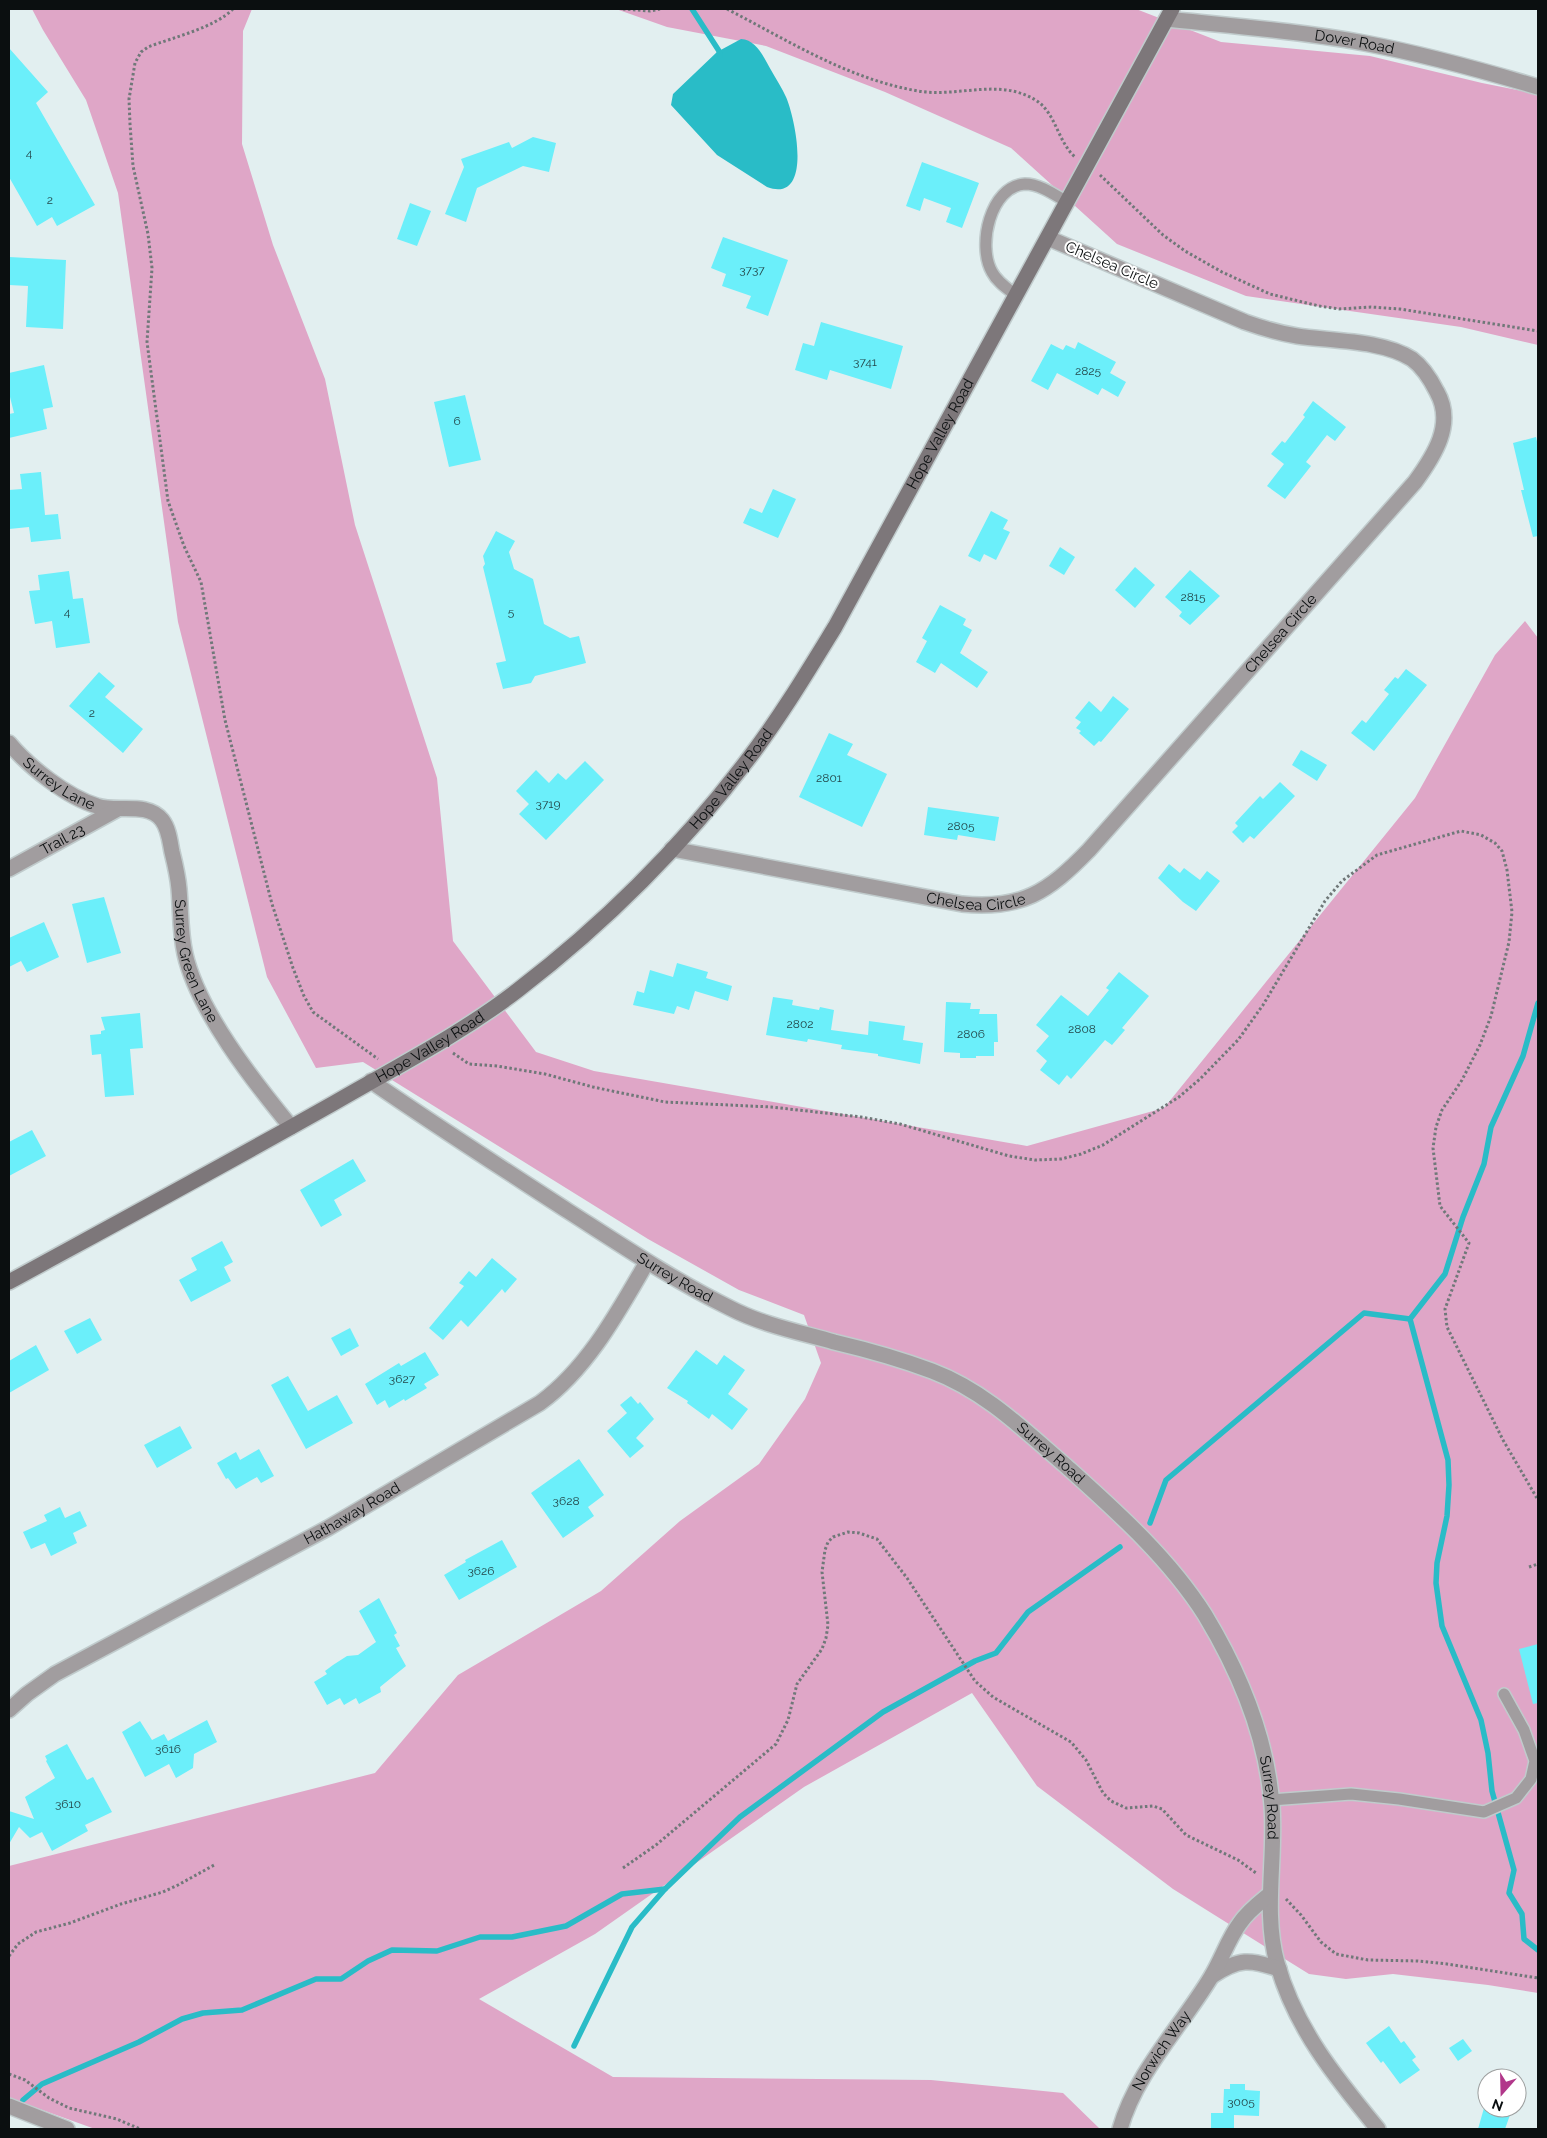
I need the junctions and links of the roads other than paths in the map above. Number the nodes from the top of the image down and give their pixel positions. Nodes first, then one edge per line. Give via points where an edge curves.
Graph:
1 (1169, 14) edge
2 (1538, 87) edge
3 (1067, 202) junction
4 (1048, 238) junction
5 (1017, 296) junction
6 (9, 743) edge
7 (116, 810) junction
8 (672, 849) junction
9 (9, 869) edge
10 (371, 1081) junction
11 (292, 1127) junction
12 (647, 1262) junction
13 (9, 1282) edge
14 (1504, 1694) dead end
15 (9, 1710) edge
16 (1271, 1800) junction
17 (1276, 1895) junction
18 (1279, 1969) junction
19 (1211, 1977) junction
20 (9, 2106) edge
21 (67, 2129) edge
22 (1120, 2129) edge
23 (1378, 2129) edge

1 - 2 street, Dover Road via 1362,42
1 - 3 main road, Hope Valley Road
3 - 4 main road, Hope Valley Road
3 - 5 lane via 1042,188 1025,184 1008,191 994,210 986,236 987,260 997,279
4 - 5 main road, Hope Valley Road
4 - 8 street, Chelsea Circle via 1271,331 1374,346 1412,359 1432,383 1444,412 1440,441 1432,459 1089,850 1040,892 1002,905 962,904
5 - 8 main road, Hope Valley Road via 854,594 795,692 750,758
6 - 7 street, Surrey Lane via 35,769 68,792 98,807
7 - 9 street, Trail 23
7 - 11 street, Surrey Green Lane via 150,811 162,820 179,888 185,954 197,990 229,1044
8 - 10 main road, Hope Valley Road via 615,906 517,991
10 - 11 main road, Hope Valley Road
10 - 12 street, Surrey Road
11 - 13 main road, Hope Valley Road
12 - 15 street, Hathaway Road via 607,1330 576,1369 540,1403 345,1518 55,1674
12 - 16 street, Surrey Road via 674,1279 772,1326 883,1354 936,1373 980,1395 1016,1422 1119,1516 1169,1568 1198,1606 1244,1691 1263,1754
14 - 16 lane via 1524,1730 1535,1761 1531,1779 1516,1798 1484,1812 1351,1794
16 - 17 street, Surrey Road
17 - 18 street, Surrey Road via 1272,1927
17 - 19 street, Norwich Way via 1253,1907 1239,1923
18 - 19 street, Norwich Way via 1243,1961 1226,1966
18 - 23 street, Surrey Road via 1306,2034 1337,2080
19 - 22 street, Norwich Way via 1143,2077
20 - 21 street

